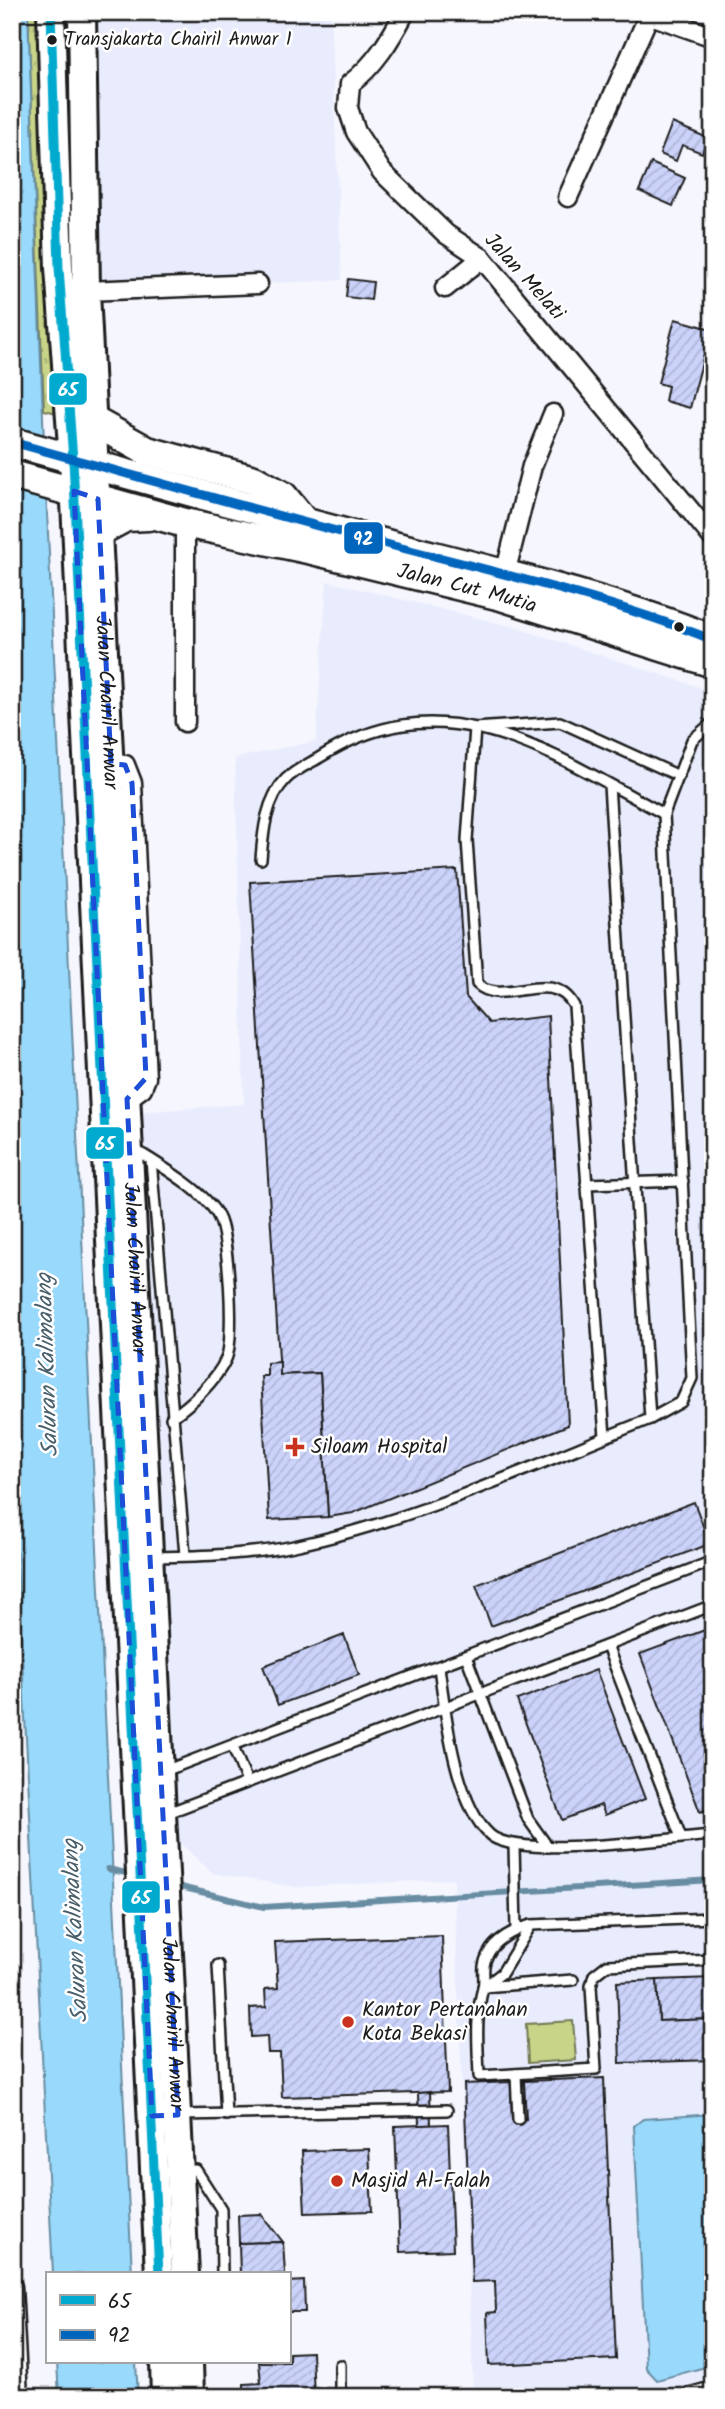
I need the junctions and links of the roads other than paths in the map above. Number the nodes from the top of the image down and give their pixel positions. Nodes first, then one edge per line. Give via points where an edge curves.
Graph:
1 (51, 12) edge
2 (82, 12) edge
3 (405, 12) edge
4 (646, 14) edge
5 (713, 37) edge
6 (568, 197) dead end
7 (482, 258) junction
8 (258, 284) dead end
9 (445, 288) dead end
10 (86, 291) junction
11 (553, 414) dead end
12 (95, 422) junction
13 (12, 442) edge
14 (85, 463) junction
15 (12, 475) edge
16 (74, 492) junction
17 (185, 523) junction
18 (305, 523) junction
19 (100, 531) junction
20 (713, 538) edge
21 (503, 585) junction
22 (713, 640) edge
23 (713, 663) edge
24 (185, 722) dead end
25 (713, 722) edge
26 (475, 728) junction
27 (679, 776) junction
28 (609, 785) junction
29 (664, 814) junction
30 (261, 859) dead end
31 (116, 1100) junction
32 (141, 1153) junction
33 (683, 1181) junction
34 (635, 1183) junction
35 (586, 1184) junction
36 (171, 1418) junction
37 (650, 1419) junction
38 (605, 1437) junction
39 (185, 1555) junction
40 (137, 1558) junction
41 (713, 1561) edge
42 (713, 1605) edge
43 (607, 1646) junction
44 (466, 1656) junction
45 (439, 1667) junction
46 (482, 1694) junction
47 (445, 1707) junction
48 (233, 1747) junction
49 (160, 1773) junction
50 (247, 1782) junction
51 (162, 1815) junction
52 (713, 1835) edge
53 (681, 1837) junction
54 (514, 1846) junction
55 (548, 1847) junction
56 (151, 1851) junction
57 (713, 1918) edge
58 (531, 1925) junction
59 (516, 1930) junction
60 (713, 1960) edge
61 (218, 1965) dead end
62 (573, 1980) dead end
63 (483, 1987) junction
64 (516, 2074) junction
65 (447, 2110) dead end
66 (165, 2115) junction
67 (226, 2115) junction
68 (518, 2119) dead end
69 (180, 2172) junction
70 (159, 2272) edge
71 (185, 2272) edge
72 (222, 2272) edge
73 (12, 2287) edge
74 (164, 2364) edge
75 (189, 2364) edge
76 (340, 2365) dead end
77 (713, 2391) edge
78 (18, 2397) edge
79 (165, 2397) edge
80 (190, 2397) edge
81 (340, 2397) edge
82 (691, 2397) edge

1 - 14 main road, Jalan Chairil Anwar via 59,268
2 - 10 main road, Jalan Chairil Anwar
3 - 7 street, Jalan Melati via 367,72 350,85 348,108 356,132 382,172 446,234
4 - 5 street
4 - 6 street
7 - 9 street
7 - 20 street, Jalan Melati
8 - 10 street
10 - 12 main road, Jalan Chairil Anwar
11 - 21 street via 532,467
12 - 14 main road, Jalan Chairil Anwar
12 - 18 highway via 147,451 254,480 283,496
13 - 14 highway, Jalan Cut Mutia
14 - 16 main road, Jalan Chairil Anwar
14 - 18 highway, Jalan Cut Mutia
15 - 16 highway, Jalan Cut Mutia
16 - 17 highway, Jalan Cut Mutia
16 - 19 main road, Jalan Chairil Anwar
16 - 31 main road, Jalan Chairil Anwar
17 - 19 highway via 142,514
17 - 21 highway, Jalan Cut Mutia
17 - 24 street
18 - 21 highway, Jalan Cut Mutia
19 - 31 main road, Jalan Chairil Anwar via 111,764
21 - 22 highway, Jalan Cut Mutia via 669,623
21 - 23 highway, Jalan Cut Mutia
25 - 27 lane via 692,740
26 - 27 lane via 560,722
26 - 28 lane via 537,746
26 - 30 lane via 422,722 374,732 338,746 287,778 275,795 264,827
26 - 35 lane via 467,840 477,984 498,991 553,987 570,1000
27 - 29 lane
28 - 29 lane
28 - 34 lane
29 - 33 lane
31 - 32 main road, Jalan Chairil Anwar
31 - 40 main road, Jalan Chairil Anwar
32 - 36 lane
32 - 36 lane via 203,1198 218,1216 226,1239 231,1342 226,1359 198,1395
32 - 40 main road, Jalan Chairil Anwar
33 - 34 lane
33 - 37 lane via 692,1378 681,1402
34 - 35 lane
34 - 37 lane
35 - 38 lane
36 - 39 lane
37 - 38 lane
38 - 39 lane via 447,1500 340,1534 292,1546
39 - 40 lane
40 - 49 main road, Jalan Chairil Anwar
40 - 56 main road, Jalan Chairil Anwar
41 - 44 lane
42 - 43 lane
43 - 46 lane
43 - 53 lane
44 - 45 lane
44 - 46 lane
45 - 47 lane
45 - 48 lane
46 - 47 lane
46 - 55 lane via 528,1819
47 - 50 lane
47 - 54 lane via 454,1755 477,1817 493,1837
48 - 49 lane
48 - 50 lane
49 - 51 main road, Jalan Chairil Anwar
50 - 51 lane
51 - 56 main road, Jalan Chairil Anwar
52 - 53 lane
53 - 55 lane
54 - 55 lane
54 - 59 lane
56 - 66 main road, Jalan Chairil Anwar
57 - 58 lane
58 - 59 lane
58 - 63 lane via 502,1973
59 - 63 lane via 498,1941 484,1964
60 - 64 lane via 607,1965 594,1975 591,1986 596,2068
61 - 67 lane
62 - 63 lane
63 - 64 lane via 477,2001 479,2076
64 - 68 lane
65 - 67 lane
66 - 67 lane
66 - 69 main road, Jalan Chairil Anwar
66 - 70 main road, Jalan Chairil Anwar
69 - 71 main road, Jalan Chairil Anwar
69 - 72 lane via 196,2170 221,2209
73 - 78 street
74 - 79 main road
75 - 80 main road
76 - 81 lane
77 - 82 street

